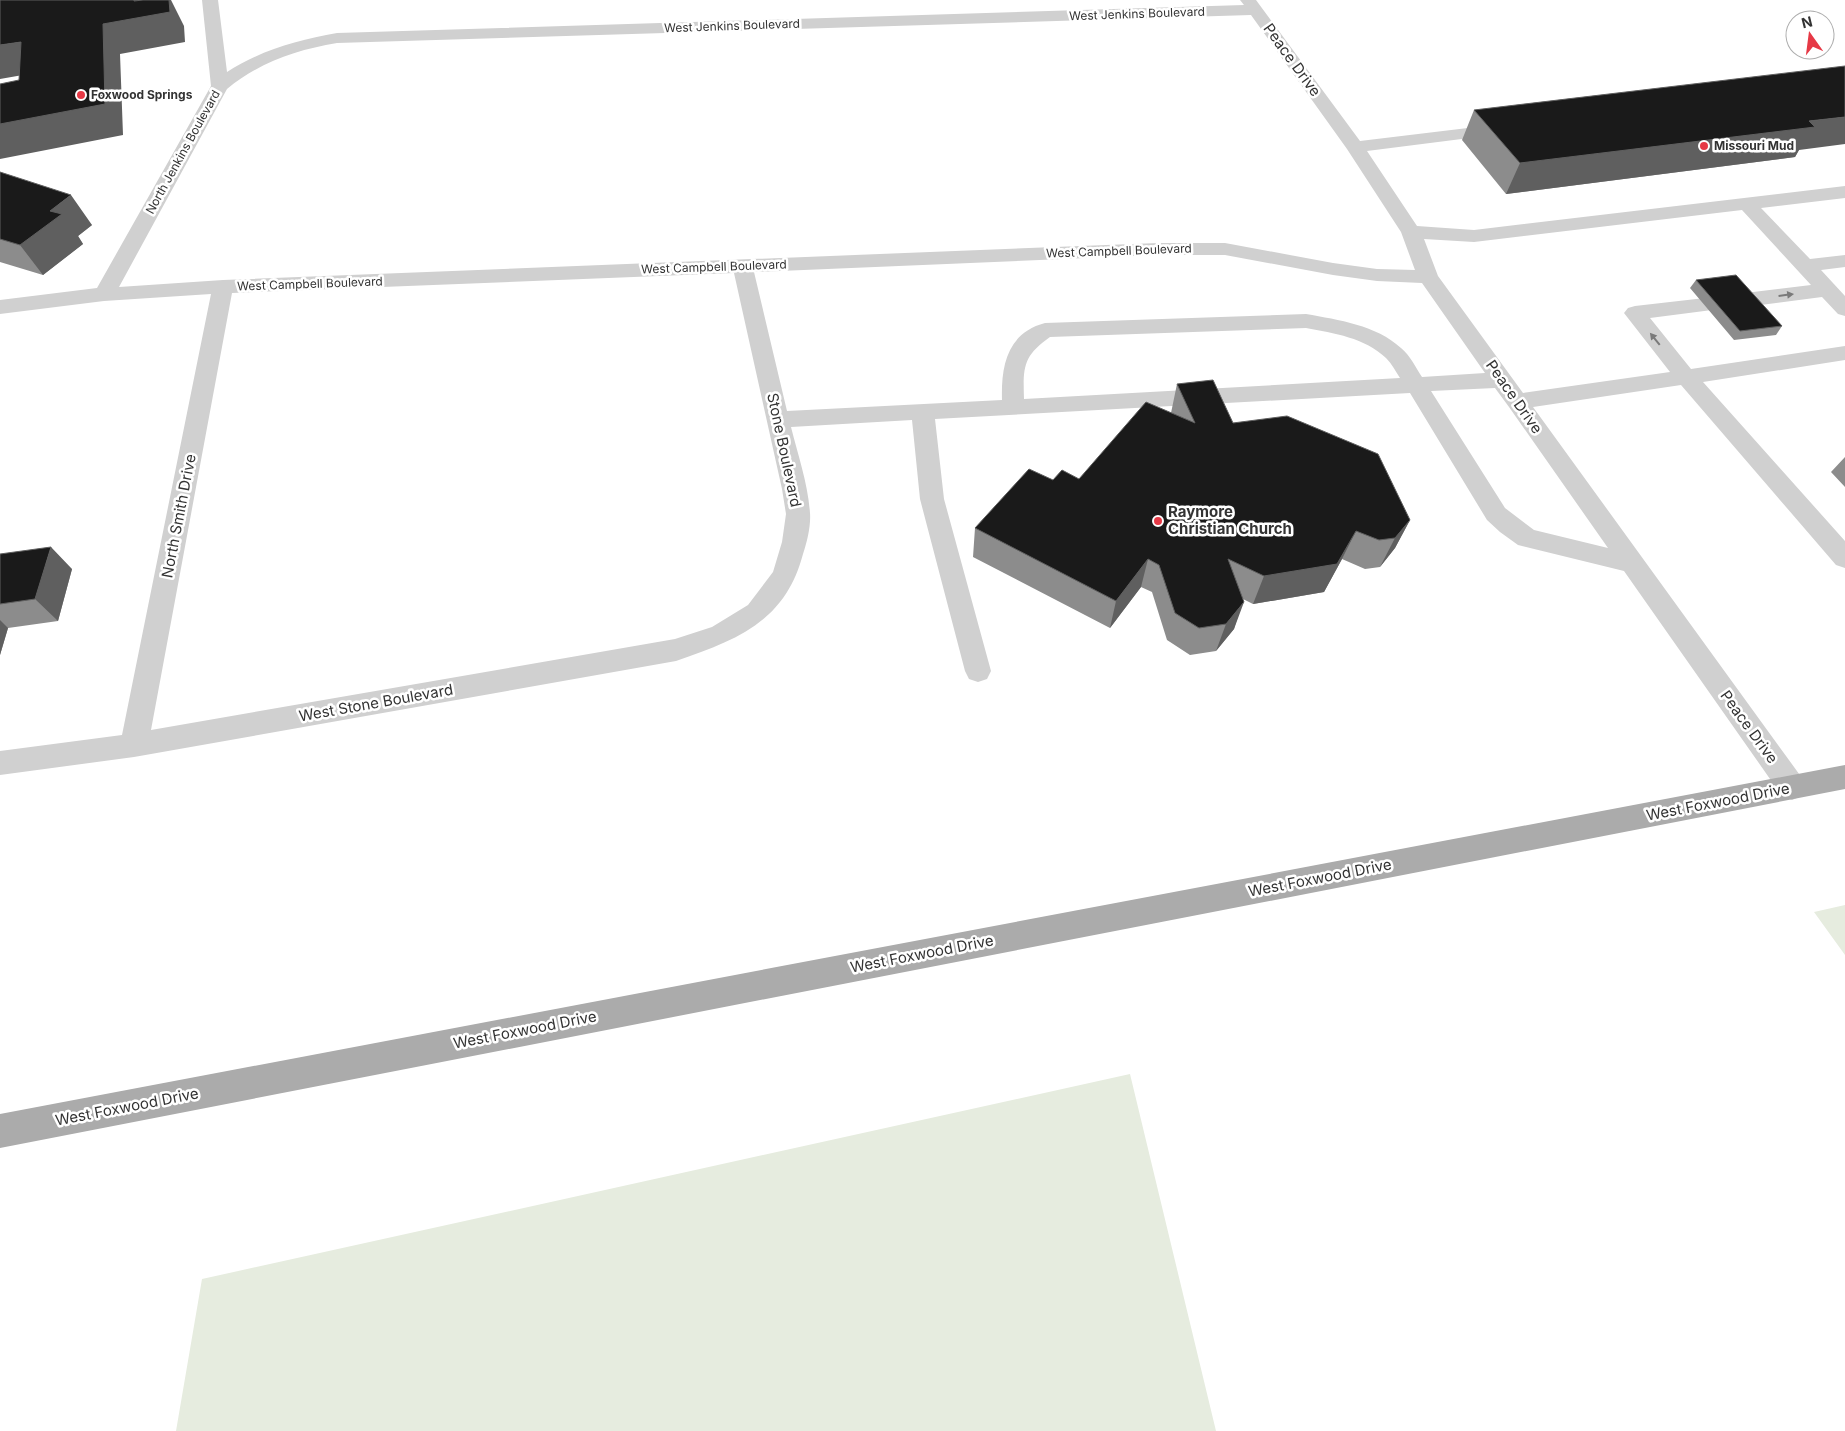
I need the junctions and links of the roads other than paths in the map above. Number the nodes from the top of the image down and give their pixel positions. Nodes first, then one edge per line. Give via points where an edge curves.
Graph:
1 (210, 0) edge
2 (1252, 5) edge
3 (220, 86) junction
4 (1522, 126) edge
5 (1355, 147) junction
6 (1845, 192) edge
7 (1746, 204) junction
8 (1411, 232) junction
9 (1845, 261) edge
10 (742, 266) junction
11 (1806, 266) junction
12 (1428, 277) junction
13 (223, 287) junction
14 (1828, 290) junction
15 (104, 294) junction
16 (1745, 300) edge
17 (1705, 305) edge
18 (0, 307) edge
19 (1845, 309) edge
20 (1845, 353) edge
21 (1686, 377) junction
22 (1502, 380) junction
23 (1416, 385) junction
24 (1517, 402) junction
25 (1013, 408) junction
26 (923, 413) junction
27 (777, 420) junction
28 (1845, 558) edge
29 (1633, 564) junction
30 (746, 619) joint
31 (978, 671) dead end
32 (134, 745) junction
33 (0, 763) edge
34 (1845, 777) edge
35 (1792, 787) junction
36 (0, 1131) edge

1 - 3 street, North Jenkins Boulevard
2 - 3 street, West Jenkins Boulevard via 337,38 278,52 251,64
2 - 5 street, Peace Drive
3 - 15 street, North Jenkins Boulevard
4 - 5 street
5 - 8 street, Peace Drive
6 - 7 street
7 - 8 street via 1474,236
7 - 11 street
8 - 12 street, Peace Drive
9 - 11 street
10 - 12 street, West Campbell Boulevard via 1225,249 1333,269
10 - 13 street, West Campbell Boulevard
10 - 27 street, Stone Boulevard
11 - 14 street
12 - 22 street, Peace Drive
13 - 15 street, West Campbell Boulevard
13 - 32 street, North Smith Drive
16 -> 14 street
14 - 19 street
15 - 18 street, West Campbell Boulevard
21 -> 17 street via 1635,313
20 - 21 street
21 - 24 street
21 - 28 street
22 - 23 street
22 - 24 street, Peace Drive
23 - 25 street
23 - 25 street via 1395,354 1376,340 1343,328 1306,322 1045,330 1026,342 1016,357
23 - 29 street via 1496,514 1509,526 1527,538
24 - 29 street, Peace Drive
25 - 26 street
26 - 27 street
26 - 31 street via 932,499
27 - 30 street, Stone Boulevard via 798,514 794,542 785,575 757,612
29 - 35 street, Peace Drive
30 - 32 street, West Stone Boulevard via 721,634 676,650
32 - 33 street, West Stone Boulevard
34 - 35 main road, West Foxwood Drive
35 - 36 main road, West Foxwood Drive

